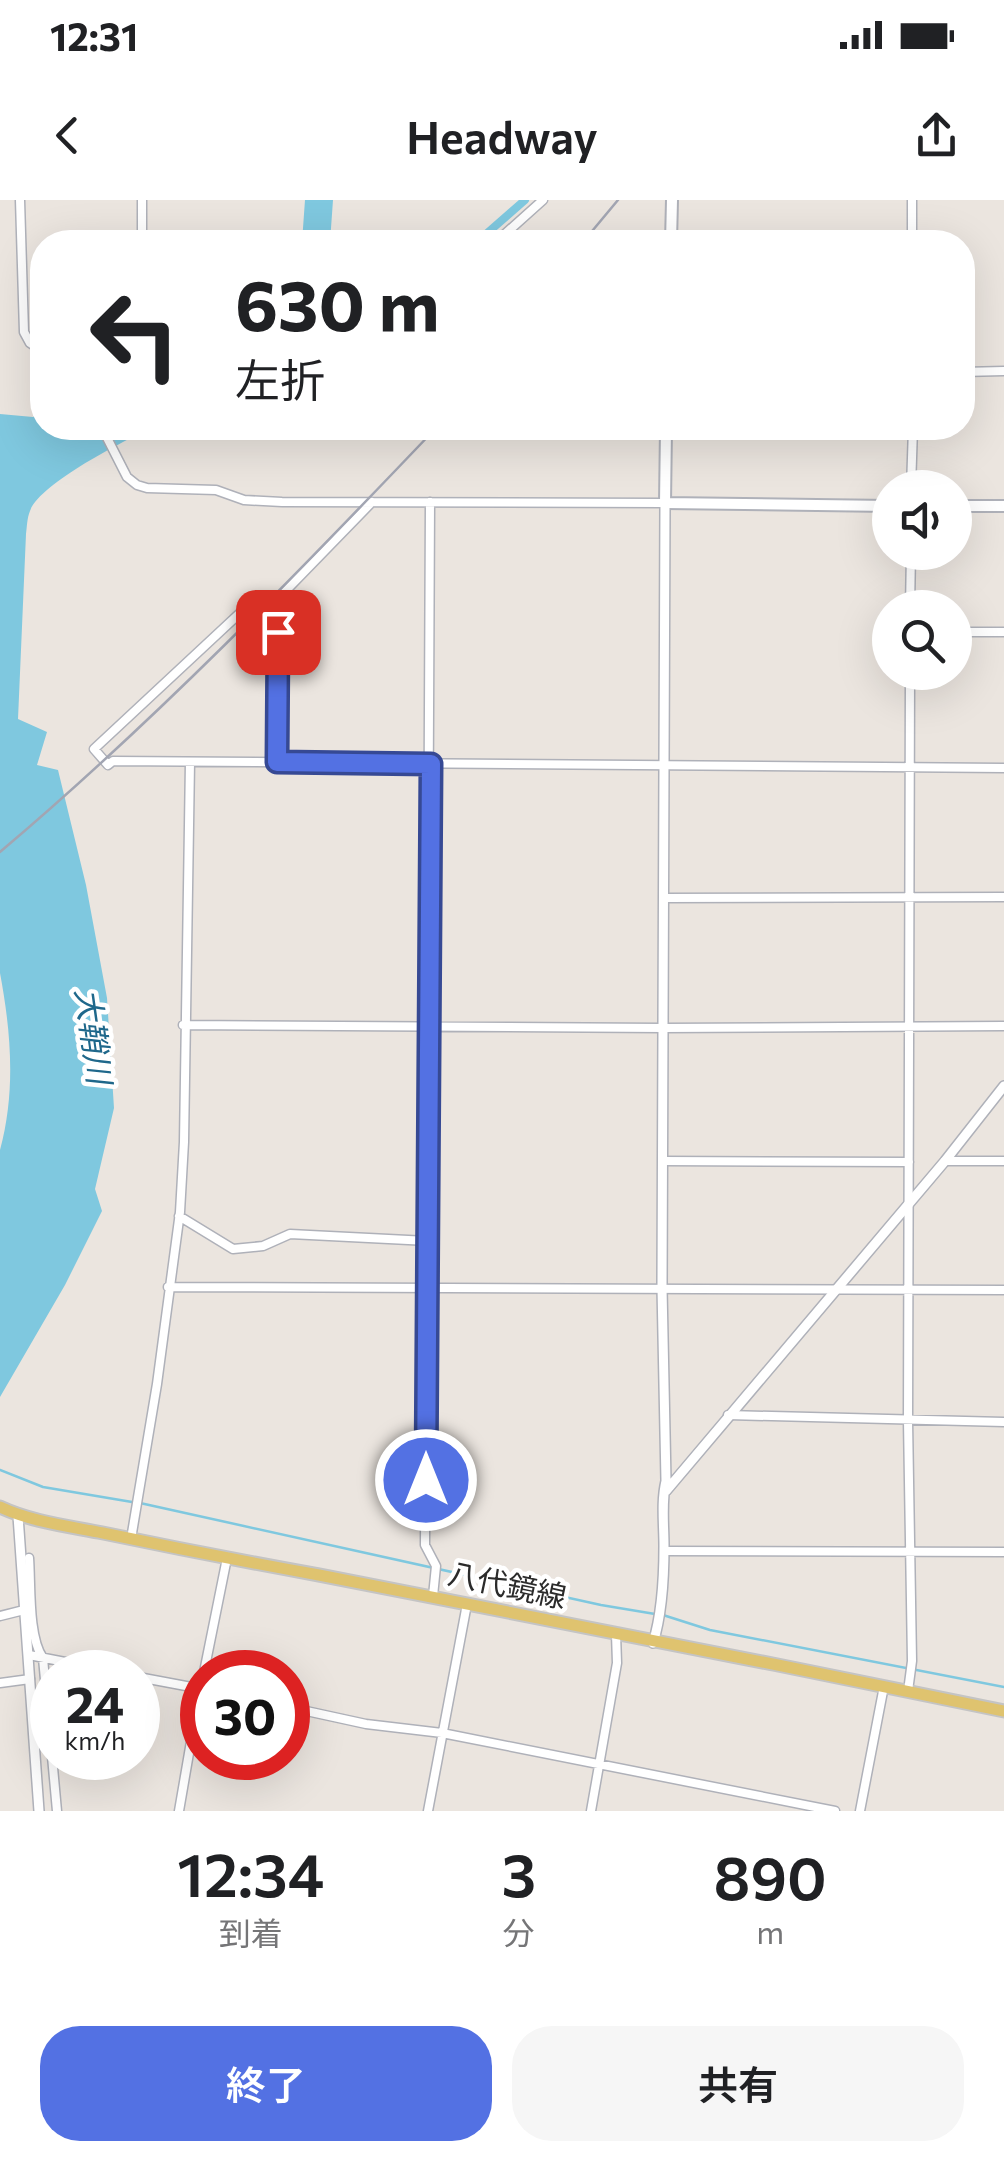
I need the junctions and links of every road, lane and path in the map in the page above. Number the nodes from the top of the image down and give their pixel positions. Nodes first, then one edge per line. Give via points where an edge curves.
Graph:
1 (20, 200) edge
2 (142, 200) edge
3 (543, 200) edge
4 (672, 200) edge
5 (912, 200) edge
6 (142, 230) edge
7 (509, 230) edge
8 (671, 230) edge
9 (912, 230) edge
10 (30, 343) edge
11 (1004, 371) edge
12 (975, 372) edge
13 (108, 440) edge
14 (666, 440) edge
15 (913, 440) edge
16 (912, 470) edge
17 (372, 502) junction
18 (430, 502) junction
19 (665, 503) junction
20 (872, 506) edge
21 (972, 506) edge
22 (1004, 506) edge
23 (278, 600) junction
24 (972, 632) edge
25 (1004, 632) edge
26 (910, 690) edge
27 (190, 762) junction
28 (277, 762) junction
29 (431, 764) junction
30 (664, 766) junction
31 (910, 767) junction
32 (1004, 768) edge
33 (664, 898) junction
34 (910, 898) junction
35 (1004, 898) edge
36 (183, 1025) junction
37 (430, 1026) junction
38 (1004, 1026) edge
39 (663, 1028) junction
40 (909, 1028) junction
41 (1004, 1086) edge
42 (1004, 1160) edge
43 (663, 1161) junction
44 (945, 1161) junction
45 (909, 1162) junction
46 (908, 1204) junction
47 (179, 1216) junction
48 (428, 1240) junction
49 (168, 1287) junction
50 (428, 1288) junction
51 (662, 1288) junction
52 (909, 1289) junction
53 (837, 1290) junction
54 (1004, 1290) edge
55 (728, 1415) junction
56 (908, 1421) junction
57 (1004, 1422) edge
58 (663, 1496) junction
59 (0, 1508) edge
60 (18, 1516) junction
61 (131, 1539) junction
62 (664, 1551) junction
63 (910, 1552) junction
64 (1004, 1552) edge
65 (30, 1558) dead end
66 (227, 1558) junction
67 (26, 1586) junction
68 (432, 1596) junction
69 (467, 1604) junction
70 (0, 1616) edge
71 (28, 1616) junction
72 (616, 1634) junction
73 (653, 1642) junction
74 (38, 1650) edge
75 (208, 1650) edge
76 (29, 1656) joint
77 (30, 1679) joint
78 (0, 1683) edge
79 (884, 1686) junction
80 (908, 1692) junction
81 (1004, 1711) edge
82 (310, 1713) edge
83 (442, 1732) junction
84 (598, 1766) junction
85 (36, 1780) edge
86 (54, 1780) edge
87 (185, 1780) edge
88 (38, 1811) edge
89 (57, 1811) edge
90 (180, 1811) edge
91 (428, 1811) edge
92 (591, 1811) edge
93 (835, 1811) edge
94 (860, 1811) edge

1 - 10 street via 24,332
2 - 6 street
3 - 7 street
4 - 8 main road
5 - 9 street
11 - 12 street
13 - 17 street via 127,476 147,488 216,490 244,500
14 - 19 main road
15 - 16 street
17 - 18 street
17 - 23 street
18 - 19 street
18 - 29 street
19 - 20 main road
19 - 30 street
21 - 22 main road
23 - 27 street via 240,613 94,749 108,765
23 - 28 street
24 - 25 street
26 - 31 street
27 - 28 street
27 - 36 street
28 - 29 street
29 - 30 street
29 - 37 street
30 - 31 street
30 - 33 street
31 - 32 street
31 - 34 street
33 - 34 street
33 - 39 street
34 - 35 street
34 - 40 street
36 - 37 street
36 - 47 street
37 - 39 street
37 - 48 street
38 - 40 street
39 - 40 street
39 - 43 street
40 - 45 street
41 - 44 street
42 - 44 street
43 - 45 street
43 - 51 street
44 - 46 street
45 - 46 street
46 - 52 street
46 - 53 street
47 - 48 street via 233,1249 290,1234
47 - 49 street
48 - 50 street
49 - 50 street
49 - 61 street
50 - 51 street
50 - 68 street via 425,1545 437,1569
51 - 53 street
51 - 58 street
52 - 53 street
52 - 54 street
52 - 56 street
53 - 55 street
55 - 56 street
55 - 58 street
56 - 57 street
56 - 63 street
58 - 62 street
59 - 60 main road, 八代鏡線
60 - 61 main road, 八代鏡線
60 - 67 street
61 - 66 main road, 八代鏡線
62 - 63 street
62 - 73 street
63 - 64 street
63 - 80 street
65 - 67 street
66 - 68 main road, 八代鏡線
66 - 75 street
67 - 71 street
68 - 69 main road, 八代鏡線
69 - 72 main road, 八代鏡線
69 - 83 street
70 - 71 street
71 - 74 street
71 - 76 street
72 - 73 main road, 八代鏡線
72 - 84 street
73 - 79 main road, 八代鏡線
76 - 77 street
77 - 78 street
79 - 80 main road, 八代鏡線
79 - 94 street
80 - 81 main road, 八代鏡線
82 - 83 street
83 - 84 street
83 - 91 street
84 - 92 street
84 - 93 street
85 - 88 street
86 - 89 street
87 - 90 street

